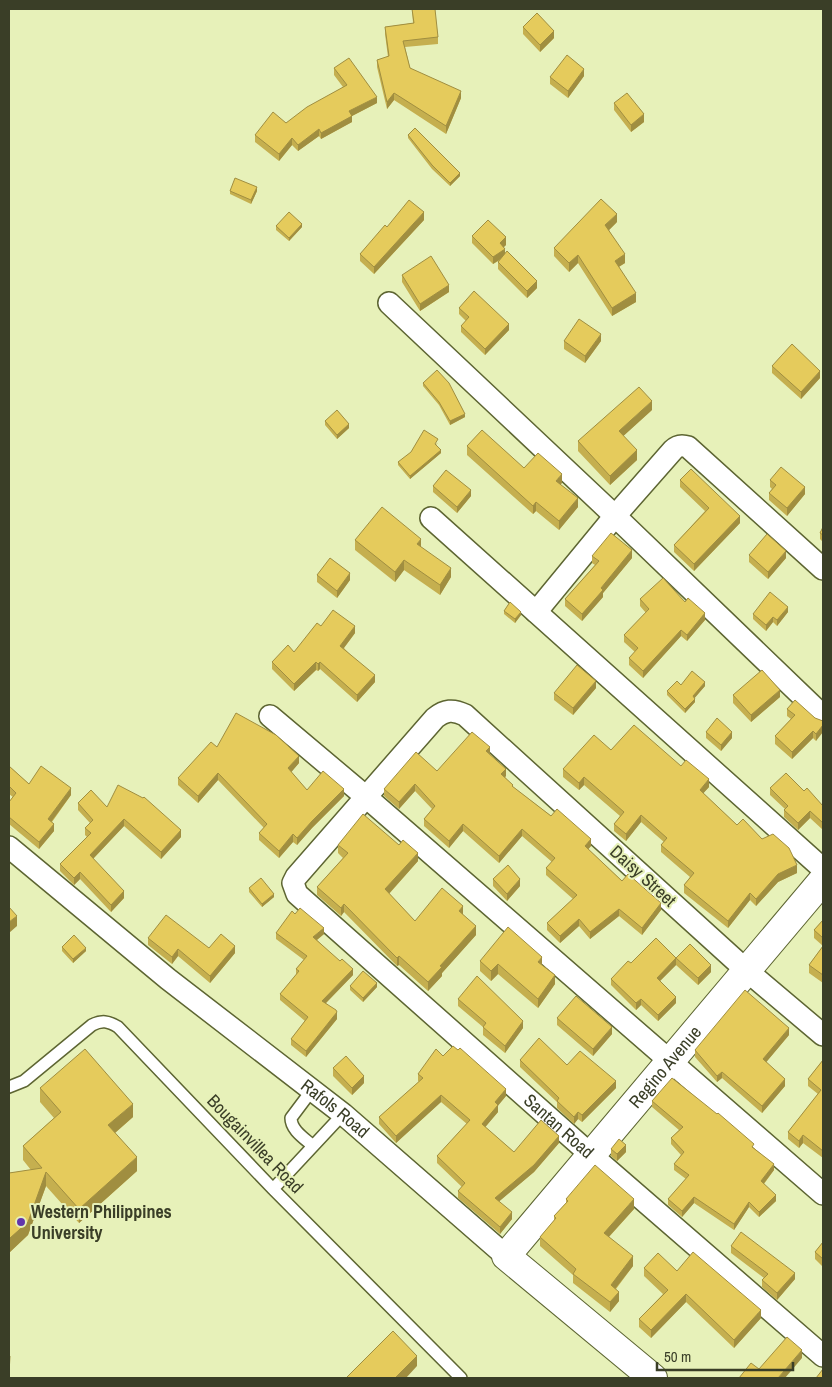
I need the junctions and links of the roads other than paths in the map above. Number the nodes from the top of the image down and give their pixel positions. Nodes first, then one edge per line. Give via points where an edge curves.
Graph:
1 (389, 303) dead end
2 (615, 516) junction
3 (431, 518) dead end
4 (823, 569) edge
5 (536, 612) junction
6 (270, 716) dead end
7 (823, 716) edge
8 (366, 796) junction
9 (9, 847) edge
10 (823, 869) edge
11 (823, 880) edge
12 (746, 970) junction
13 (823, 1035) edge
14 (669, 1061) junction
15 (9, 1087) edge
16 (312, 1090) junction
17 (343, 1114) junction
18 (313, 1146) junction
19 (590, 1154) junction
20 (273, 1189) junction
21 (823, 1194) edge
22 (506, 1256) junction
23 (823, 1356) edge
24 (452, 1369) junction
25 (443, 1378) edge
26 (461, 1378) edge
27 (653, 1378) edge

1 - 2 street
2 - 4 street via 673,450 682,445
2 - 5 street
2 - 7 street
3 - 5 street
5 - 10 street
6 - 8 street
8 - 12 street, Daisy Street via 435,718 442,712 457,711
8 - 14 street
8 - 19 street, Santan Road via 296,877 293,883 297,894
9 - 16 street, Rafols Road via 168,979
11 - 12 street, Regino Avenue
12 - 13 street, Daisy Street
12 - 14 street, Regino Avenue
14 - 19 street, Regino Avenue
14 - 21 street
15 - 20 lane, Bougainvillea Road via 24,1081 92,1025 108,1022 118,1027
16 - 17 street, Rafols Road
16 - 18 lane via 293,1113 291,1123
17 - 18 lane
17 - 22 street, Rafols Road
18 - 20 lane
19 - 22 street, Regino Avenue
19 - 23 street, Santan Road
20 - 24 lane, Bougainvillea Road
22 - 27 street, Rafols Road
24 - 25 lane
24 - 26 lane, Bougainvillea Road

